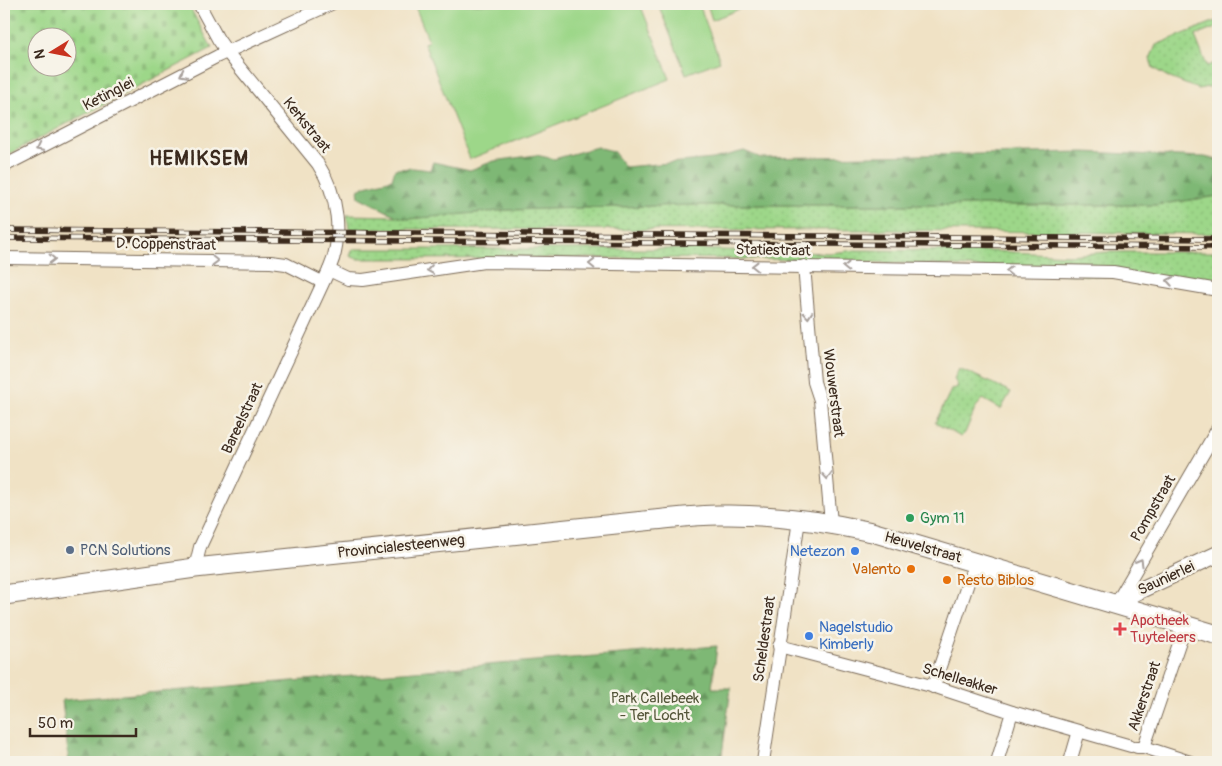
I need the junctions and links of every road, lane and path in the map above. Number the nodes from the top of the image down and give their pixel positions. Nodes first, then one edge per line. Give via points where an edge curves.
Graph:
1 (199, 4) edge
2 (331, 4) edge
3 (227, 52) junction
4 (4, 166) edge
5 (4, 258) edge
6 (804, 266) junction
7 (329, 270) junction
8 (322, 282) junction
9 (1218, 290) edge
10 (1218, 428) edge
11 (799, 520) junction
12 (831, 523) junction
13 (1218, 554) edge
14 (975, 562) junction
15 (195, 568) junction
16 (4, 595) edge
17 (1116, 604) junction
18 (1185, 626) junction
19 (1218, 636) edge
20 (779, 646) junction
21 (933, 687) junction
22 (1012, 712) junction
23 (1080, 730) junction
24 (1137, 747) junction
25 (763, 762) edge
26 (997, 762) edge
27 (1070, 762) edge
28 (1190, 762) edge

1 - 3 street, Kerkstraat
2 - 3 street, Ketinglei
3 -> 4 street, Ketinglei
3 - 7 street, Kerkstraat via 328,179 334,196 338,233 335,257
5 -> 8 street, D. Coppenstraat via 271,262 286,264
6 -> 7 street, Statiestraat via 484,262 363,280 348,279
9 -> 6 street, Statiestraat via 1113,272
6 -> 12 street, Wouwerstraat
7 - 8 street, Kerkstraat
8 - 15 street, Bareelstraat via 200,547
17 -> 10 street, Pompstraat
11 - 12 main road, Heuvelstraat
11 - 15 main road, Provincialesteenweg via 751,515 698,516
11 - 20 street, Scheldestraat
12 - 14 main road, Heuvelstraat
13 - 17 street, Saunierlei
14 - 17 main road, Heuvelstraat
14 - 21 street
15 - 16 main road, Provincialesteenweg
17 - 18 main road, Heuvelstraat
18 - 19 main road, Heuvelstraat
18 - 24 street, Akkerstraat
20 - 21 street, Schelleakker
20 - 25 street, Scheldestraat
21 - 22 street, Schelleakker
22 - 23 street, Schelleakker
22 - 26 street
23 - 24 street, Schelleakker
23 - 27 street
24 - 28 street, Schelleakker

